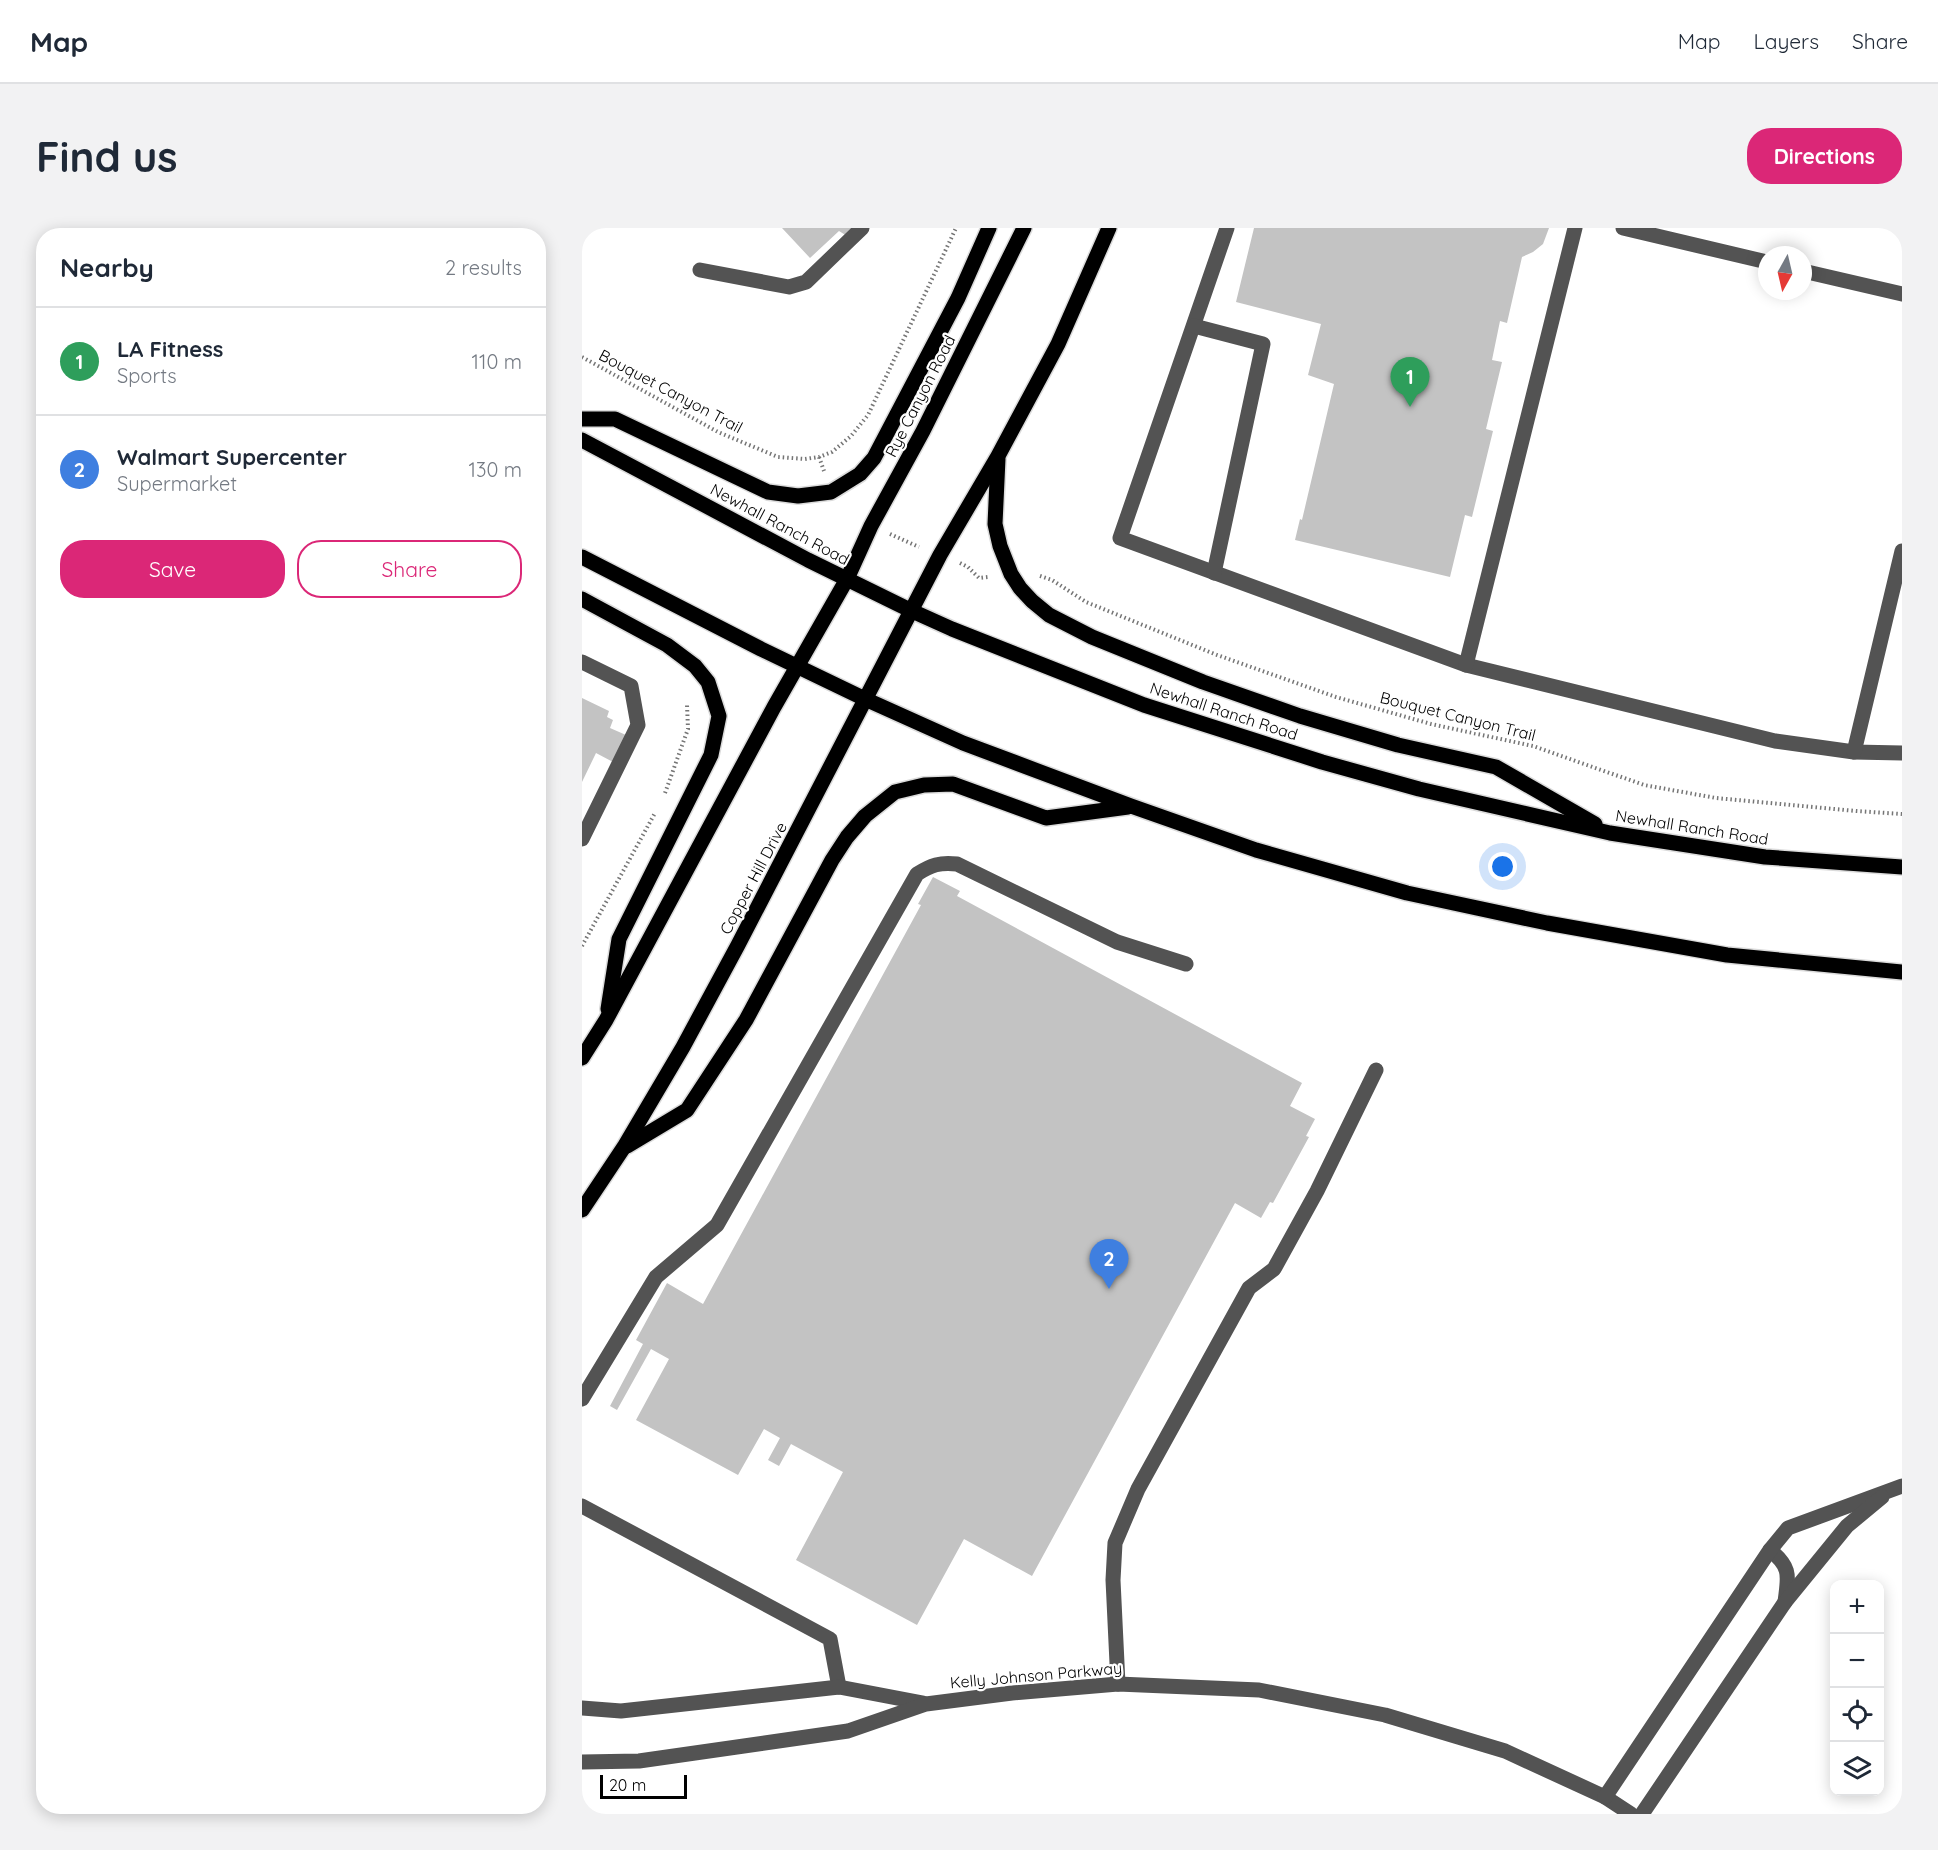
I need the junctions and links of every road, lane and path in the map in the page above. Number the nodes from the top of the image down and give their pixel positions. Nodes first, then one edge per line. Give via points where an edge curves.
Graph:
1 (862, 228) edge
2 (956, 228) edge
3 (989, 228) edge
4 (1024, 228) edge
5 (1109, 228) edge
6 (1227, 228) edge
7 (1575, 228) edge
8 (1623, 228) edge
9 (1758, 260) edge
10 (700, 270) dead end
11 (1812, 273) edge
12 (1902, 294) edge
13 (1194, 326) junction
14 (582, 357) edge
15 (582, 419) edge
16 (582, 440) edge
17 (998, 456) junction
18 (871, 526) junction
19 (1902, 551) edge
20 (940, 555) junction
21 (582, 557) edge
22 (1214, 573) junction
23 (1035, 575) dead end
24 (846, 579) junction
25 (979, 579) dead end
26 (582, 599) edge
27 (912, 611) junction
28 (582, 662) edge
29 (1466, 665) junction
30 (798, 666) junction
31 (865, 699) junction
32 (687, 705) dead end
33 (1854, 752) junction
34 (1902, 753) edge
35 (664, 795) dead end
36 (659, 805) dead end
37 (1131, 806) junction
38 (1902, 814) edge
39 (1610, 833) junction
40 (582, 839) edge
41 (1902, 867) edge
42 (582, 946) edge
43 (1186, 964) dead end
44 (1902, 972) edge
45 (606, 1020) junction
46 (582, 1058) edge
47 (1376, 1070) dead end
48 (624, 1148) junction
49 (582, 1210) edge
50 (582, 1399) edge
51 (1896, 1489) edge
52 (582, 1506) edge
53 (1770, 1550) junction
54 (1785, 1602) junction
55 (1118, 1684) junction
56 (839, 1687) junction
57 (926, 1704) junction
58 (582, 1708) edge
59 (582, 1762) edge
60 (1605, 1797) junction
61 (1631, 1814) edge
62 (1642, 1814) edge

1 - 10 street via 806,282 789,287
2 - 14 path, Bouquet Canyon Trail via 868,415 851,436 819,457 778,457 718,432
3 - 15 main road via 958,298 874,458 860,474 831,492 798,496 768,492 615,419
4 - 18 main road, Rye Canyon Road
5 - 17 main road via 1058,344
6 - 13 street
7 - 29 street
8 - 9 street
11 - 12 street
13 - 22 street via 1263,344
13 - 22 street via 1120,538
16 - 24 main road, Newhall Ranch Road
17 - 20 main road
17 - 39 main road via 995,524 1000,546 1020,588 1049,615 1092,637 1203,682 1300,716 1398,745 1496,767
18 - 20 path
18 - 24 main road, Rye Canyon Road
19 - 33 street
20 - 25 path via 968,567
20 - 27 main road, Copper Hill Drive
21 - 30 main road
22 - 29 street
23 - 38 path, Bouquet Canyon Trail via 1052,580 1086,602 1206,651 1336,697 1431,724 1533,746 1644,785 1716,798
24 - 27 main road, Newhall Ranch Road
24 - 30 main road
26 - 45 main road via 667,645 695,666 708,682 719,716 711,755 618,939
27 - 31 main road, Copper Hill Drive
27 - 39 main road, Newhall Ranch Road via 1144,705 1419,789
28 - 40 street via 631,686 638,725
29 - 33 street via 1775,741
30 - 31 main road
30 - 45 main road
31 - 37 main road via 963,743
31 - 48 main road, Copper Hill Drive via 732,956
32 - 35 path via 688,729
33 - 34 street
36 - 42 path
37 - 44 main road via 1256,850 1430,898 1726,955
37 - 48 main road via 1046,818 953,784 895,792 865,816 847,837 746,1020 687,1110
39 - 41 main road, Newhall Ranch Road via 1765,857
43 - 50 street via 1117,942 957,864 943,862 917,874 717,1225 656,1277
45 - 46 main road
47 - 55 street via 1274,1269 1249,1288 1138,1489 1115,1543
48 - 49 main road, Copper Hill Drive
51 - 53 street via 1788,1528
51 - 54 street via 1848,1526
52 - 56 street via 830,1639
53 - 54 street via 1784,1562 1788,1577
53 - 60 street
54 - 62 street
55 - 57 street, Kelly Johnson Parkway
55 - 60 street, Kelly Johnson Parkway via 1259,1690 1386,1715 1505,1751
56 - 57 street, Kelly Johnson Parkway
56 - 58 street, Kelly Johnson Parkway via 621,1711
57 - 59 street, Kelly Johnson Parkway via 848,1731 639,1761
60 - 61 street, Kelly Johnson Parkway

